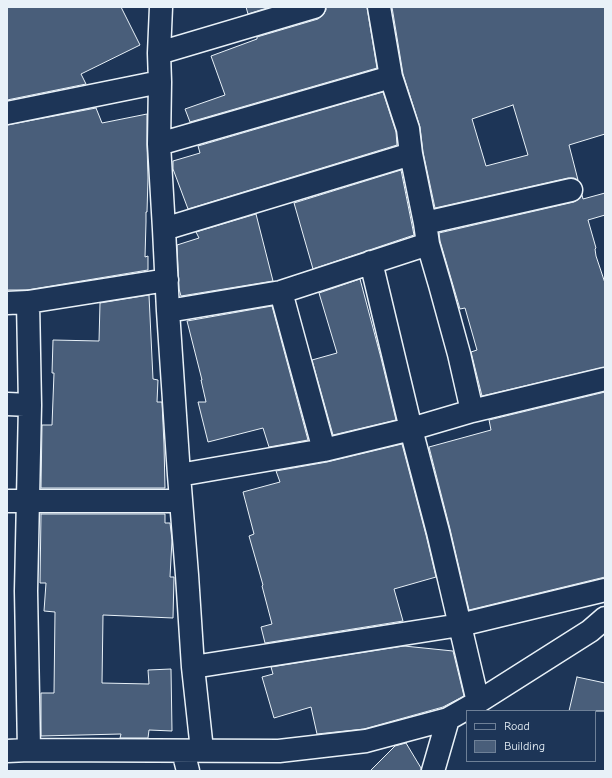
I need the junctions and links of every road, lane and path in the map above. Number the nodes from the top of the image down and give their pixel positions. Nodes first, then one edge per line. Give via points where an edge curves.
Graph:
1 (161, 7) edge
2 (380, 7) edge
3 (309, 8) edge
4 (159, 53) junction
5 (391, 77) junction
6 (160, 82) junction
7 (7, 113) edge
8 (159, 144) junction
9 (411, 154) junction
10 (572, 190) dead end
11 (425, 223) junction
12 (164, 228) junction
13 (428, 244) junction
14 (371, 262) junction
15 (167, 280) junction
16 (281, 292) junction
17 (28, 302) junction
18 (7, 303) edge
19 (168, 311) junction
20 (605, 379) edge
21 (7, 404) edge
22 (30, 404) junction
23 (472, 411) junction
24 (411, 429) junction
25 (324, 450) junction
26 (179, 475) junction
27 (7, 501) edge
28 (181, 501) junction
29 (28, 502) junction
30 (605, 590) edge
31 (16, 591) edge
32 (460, 625) junction
33 (600, 629) edge
34 (193, 667) junction
35 (478, 702) junction
36 (448, 719) junction
37 (29, 750) junction
38 (7, 751) edge
39 (191, 757) edge
40 (432, 768) edge

1 - 4 street
2 - 5 street
3 - 4 street
4 - 6 street
5 - 8 street
5 - 9 street via 408,129
6 - 7 street
6 - 8 street
8 - 12 street
9 - 11 street
9 - 12 street
10 - 11 street
11 - 13 street
12 - 15 street
13 - 14 street
13 - 23 street via 457,346
14 - 16 street
14 - 24 street
15 - 17 street
15 - 19 street
16 - 19 street
16 - 25 street
17 - 18 street
17 - 22 street
19 - 26 street
20 - 23 street
21 - 22 street
22 - 29 street
23 - 24 street
24 - 25 street
24 - 32 street
25 - 26 street
26 - 28 street
27 - 29 street
28 - 29 street
28 - 34 street
29 - 31 street
30 - 32 street
31 - 37 street
32 - 34 street
32 - 35 street
33 - 35 street
34 - 39 street
35 - 36 street
36 - 39 street via 366,741 279,751
36 - 40 street
37 - 38 street
37 - 39 street

